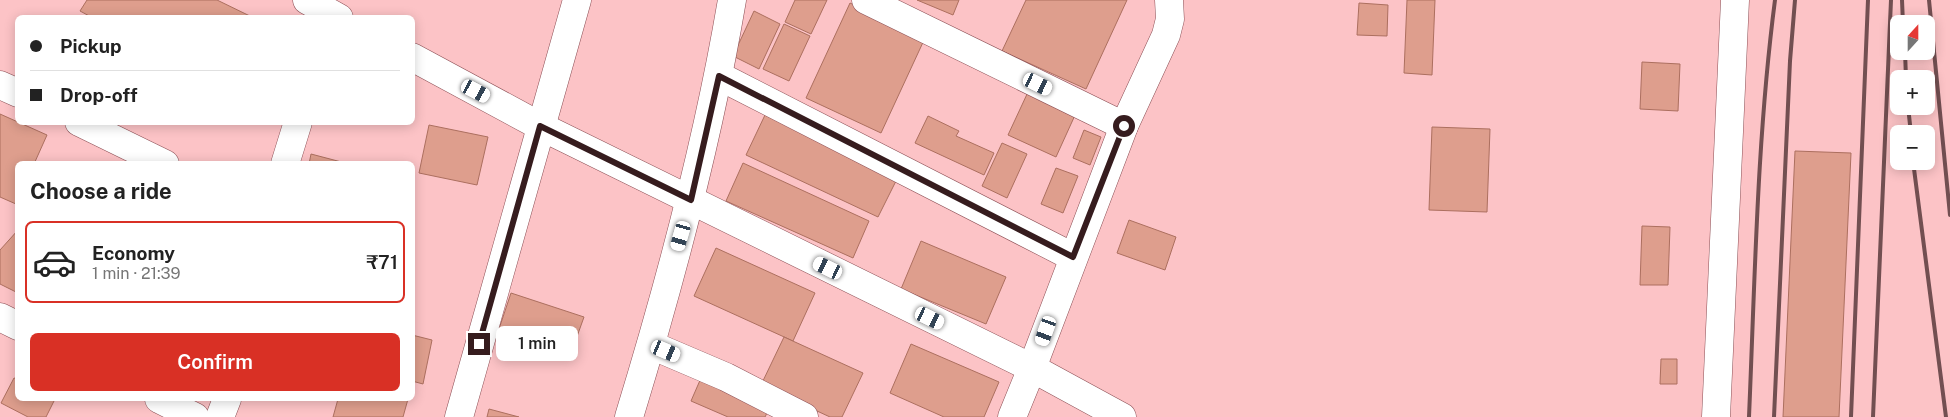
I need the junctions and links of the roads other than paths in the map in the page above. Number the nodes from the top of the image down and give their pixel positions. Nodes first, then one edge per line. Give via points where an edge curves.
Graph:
1 (307, 0) edge
2 (577, 0) edge
3 (732, 0) edge
4 (866, 0) edge
5 (1169, 0) edge
6 (1735, 0) edge
7 (338, 13) edge
8 (415, 59) edge
9 (719, 76) junction
10 (0, 85) edge
11 (15, 92) edge
12 (84, 125) edge
13 (297, 125) edge
14 (540, 126) junction
15 (1124, 126) junction
16 (159, 161) edge
17 (286, 161) edge
18 (691, 200) junction
19 (1073, 257) junction
20 (0, 317) edge
21 (15, 324) edge
22 (651, 345) junction
23 (1032, 368) junction
24 (164, 401) edge
25 (226, 401) edge
26 (195, 417) edge
27 (220, 417) edge
28 (459, 417) edge
29 (629, 417) edge
30 (804, 417) edge
31 (1012, 417) edge
32 (1122, 417) edge
33 (1716, 417) edge

1 - 7 street
2 - 14 street
3 - 9 street
4 - 15 street
5 - 15 street via 1170,19 1166,35
6 - 33 street
8 - 14 street
9 - 18 street
9 - 19 street
10 - 11 street
12 - 16 street
13 - 17 street
14 - 18 street
14 - 28 street
15 - 19 street
18 - 22 street
18 - 23 street
19 - 23 street
20 - 21 street
22 - 29 street
22 - 30 street via 726,377
23 - 31 street
23 - 32 street
24 - 26 street
25 - 27 street

